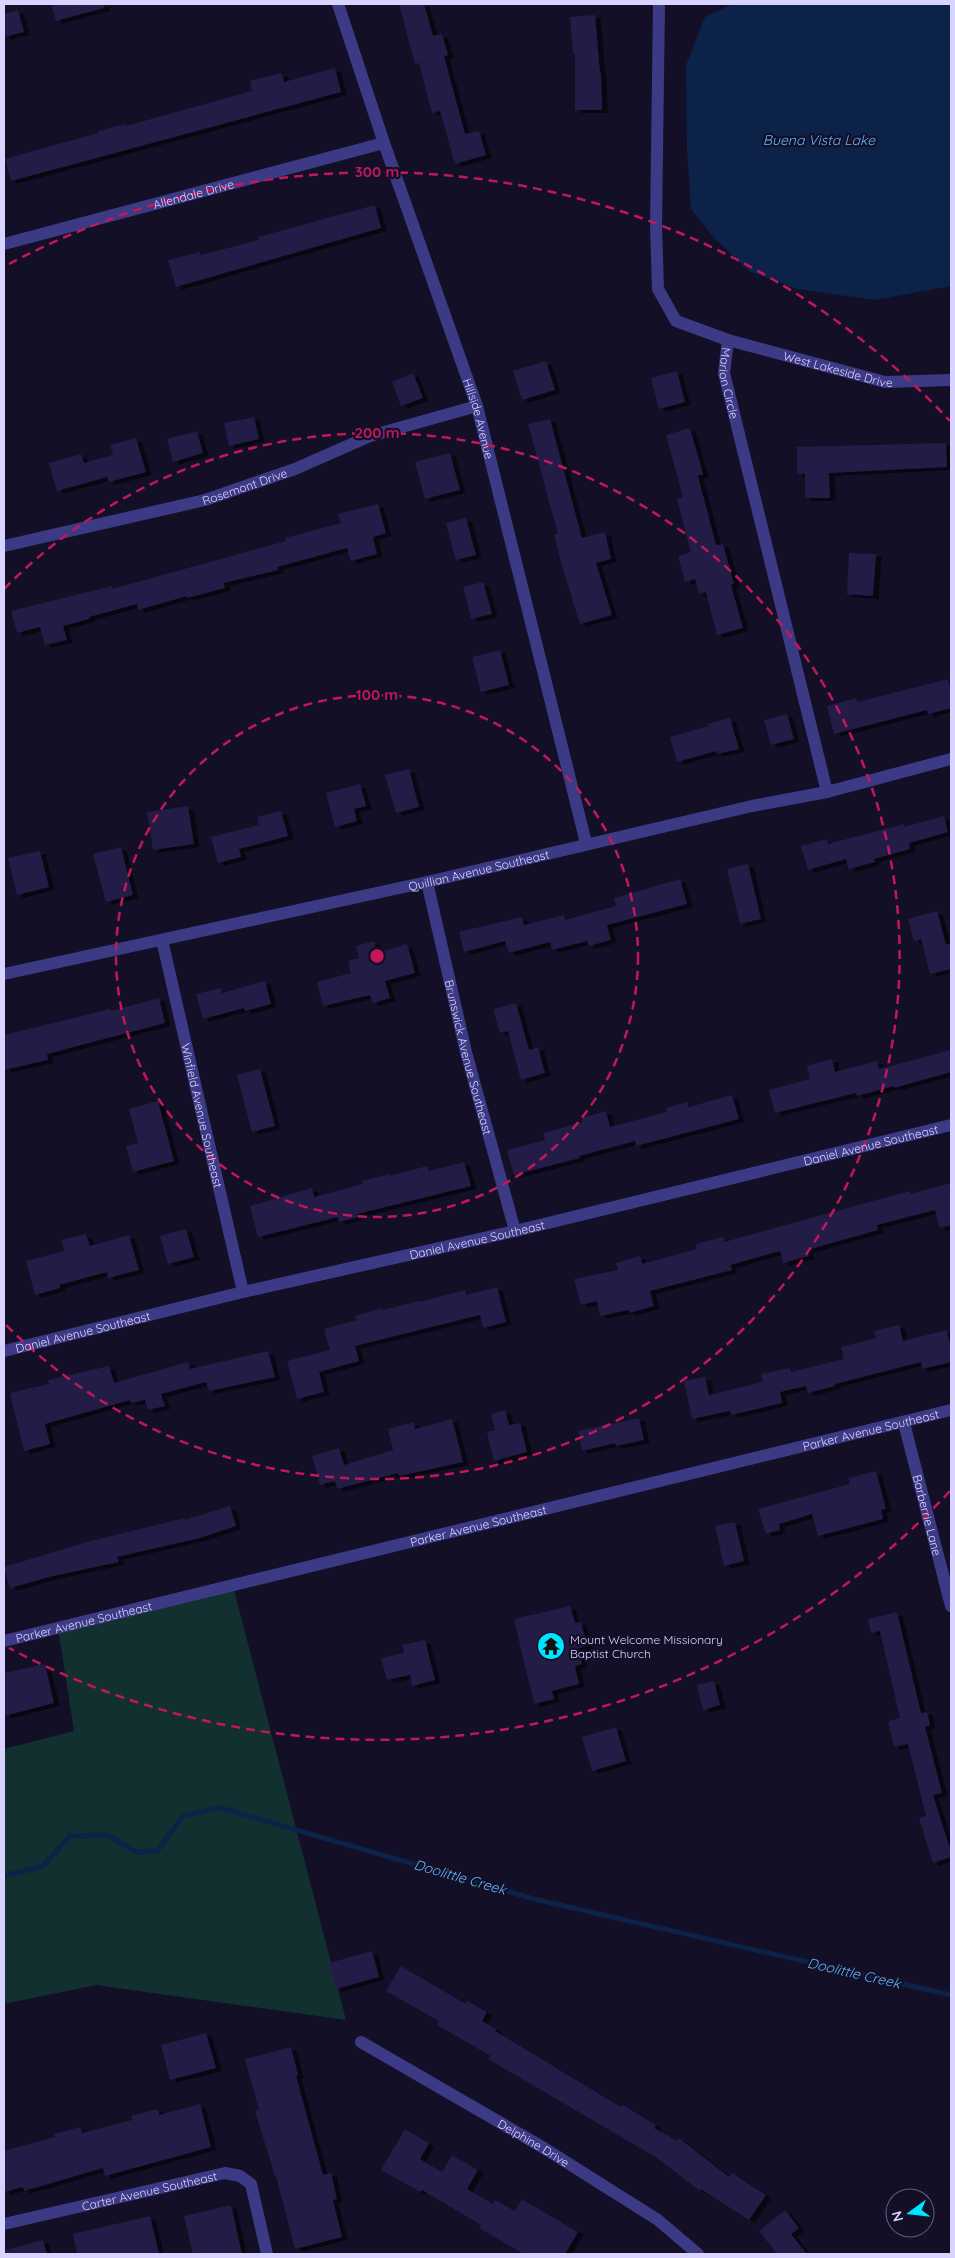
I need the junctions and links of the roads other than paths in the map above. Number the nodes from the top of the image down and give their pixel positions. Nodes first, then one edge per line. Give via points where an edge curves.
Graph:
1 (338, 4) edge
2 (659, 4) edge
3 (384, 143) junction
4 (4, 244) edge
5 (728, 340) junction
6 (951, 380) edge
7 (477, 406) junction
8 (4, 546) edge
9 (951, 759) edge
10 (827, 792) junction
11 (586, 843) junction
12 (427, 882) junction
13 (162, 940) junction
14 (4, 974) edge
15 (951, 1125) edge
16 (515, 1231) junction
17 (243, 1292) junction
18 (4, 1351) edge
19 (951, 1410) edge
20 (904, 1423) junction
21 (951, 1606) edge
22 (4, 1641) edge
23 (361, 2042) dead end
24 (4, 2224) edge
25 (267, 2254) edge
26 (698, 2254) edge

1 - 3 street, Hillside Avenue
2 - 5 street, Marion Circle via 658,290 676,321
3 - 4 street, Allendale Drive
3 - 7 street, Hillside Avenue
5 - 6 street, West Lakeside Drive via 885,382
5 - 10 street, Marion Circle via 724,373
7 - 8 street, Rosemont Drive via 370,436 295,469 205,500
7 - 11 street, Hillside Avenue
9 - 10 street, Quillian Avenue Southeast
10 - 11 street, Quillian Avenue Southeast
11 - 12 street, Quillian Avenue Southeast
12 - 13 street, Quillian Avenue Southeast
12 - 16 street, Brunswick Avenue Southeast via 466,1052
13 - 14 street, Quillian Avenue Southeast
13 - 17 street, Winfield Avenue Southeast
15 - 16 street, Daniel Avenue Southeast
16 - 17 street, Daniel Avenue Southeast
17 - 18 street, Daniel Avenue Southeast
19 - 20 street, Parker Avenue Southeast
20 - 21 street, Barberrie Lane
20 - 22 street, Parker Avenue Southeast
23 - 26 street, Delphine Drive via 544,2148 658,2220
24 - 25 street, Carter Avenue Southeast via 225,2173 240,2176 250,2184

